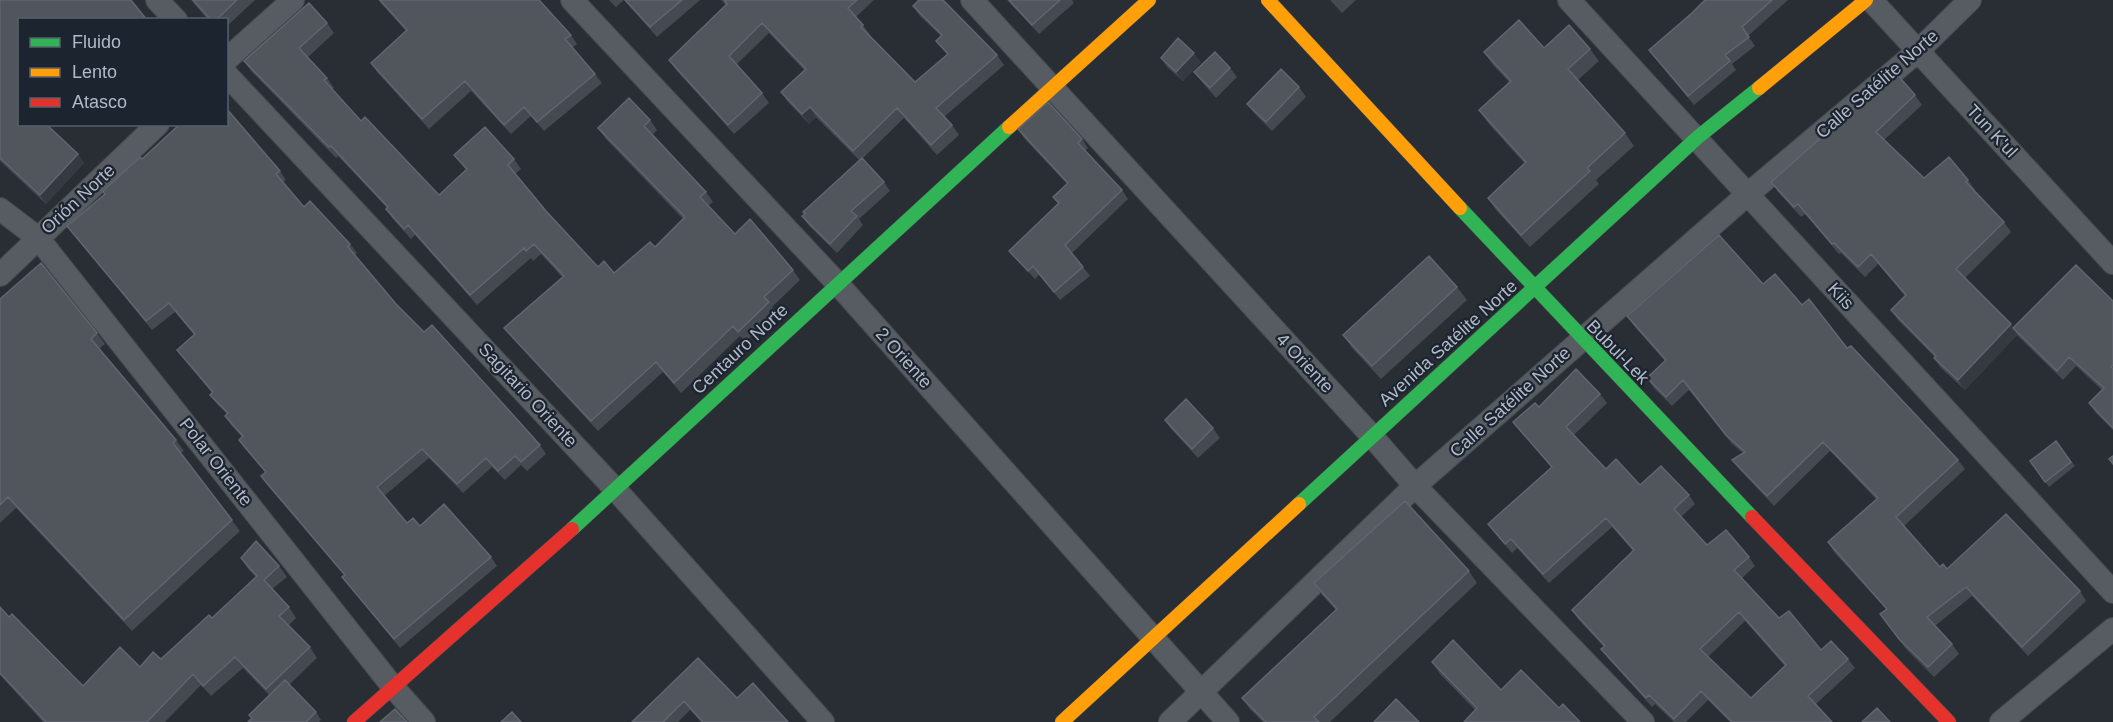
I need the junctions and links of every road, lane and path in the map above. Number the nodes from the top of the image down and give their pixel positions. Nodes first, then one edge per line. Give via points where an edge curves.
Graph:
1 (158, 0) edge
2 (293, 0) edge
3 (572, 0) edge
4 (972, 0) edge
5 (1149, 0) edge
6 (1268, 0) edge
7 (1569, 0) edge
8 (1866, 0) edge
9 (1871, 0) edge
10 (1970, 0) edge
11 (174, 18) edge
12 (1918, 51) junction
13 (228, 58) edge
14 (228, 76) edge
15 (1052, 88) junction
16 (156, 126) edge
17 (1698, 137) junction
18 (1748, 194) junction
19 (0, 209) edge
20 (38, 238) junction
21 (2113, 263) edge
22 (0, 275) edge
23 (837, 283) junction
24 (1536, 289) junction
25 (1581, 339) junction
26 (1371, 435) junction
27 (1415, 486) junction
28 (616, 490) junction
29 (2113, 592) edge
30 (2113, 628) edge
31 (1152, 638) junction
32 (393, 687) junction
33 (1201, 693) junction
34 (354, 722) edge
35 (424, 722) edge
36 (823, 722) edge
37 (1062, 722) edge
38 (1170, 722) edge
39 (1228, 722) edge
40 (1642, 722) edge
41 (1948, 722) edge
42 (2001, 722) edge

1 - 11 street
2 - 13 street
3 - 23 street, 2 Oriente
4 - 15 street, 4 Oriente
5 - 15 street, Centauro Norte
6 - 24 street, Bubul-Lek
7 - 17 street, Kiis
8 - 17 street, Avenida Satélite Norte
9 - 12 street, Tun K'ul
10 - 12 street, Calle Satélite Norte
12 - 18 street, Calle Satélite Norte
12 - 21 street, Tun K'ul
14 - 28 street, Sagitario Oriente
15 - 23 street, Centauro Norte
15 - 26 street, 4 Oriente
16 - 20 street, Orión Norte
17 - 18 street, Kiis
17 - 24 street, Avenida Satélite Norte
18 - 25 street, Calle Satélite Norte
18 - 29 street, Kiis
19 - 20 street, Polar Oriente
20 - 22 street, Orión Norte
20 - 32 street, Polar Oriente
23 - 28 street, Centauro Norte
23 - 31 street, 2 Oriente
24 - 25 street, Bubul-Lek
24 - 26 street, Avenida Satélite Norte
25 - 27 street, Calle Satélite Norte
25 - 41 street, Bubul-Lek
26 - 27 street, 4 Oriente
26 - 31 street, Avenida Satélite Norte
27 - 33 street, Calle Satélite Norte
27 - 40 street, 4 Oriente
28 - 32 street, Centauro Norte
28 - 36 street, Sagitario Oriente
30 - 42 street
31 - 33 street, 2 Oriente
31 - 37 street, Avenida Satélite Norte
32 - 34 street, Centauro Norte
32 - 35 street, Polar Oriente
33 - 38 street, Calle Satélite Norte
33 - 39 street, 2 Oriente

